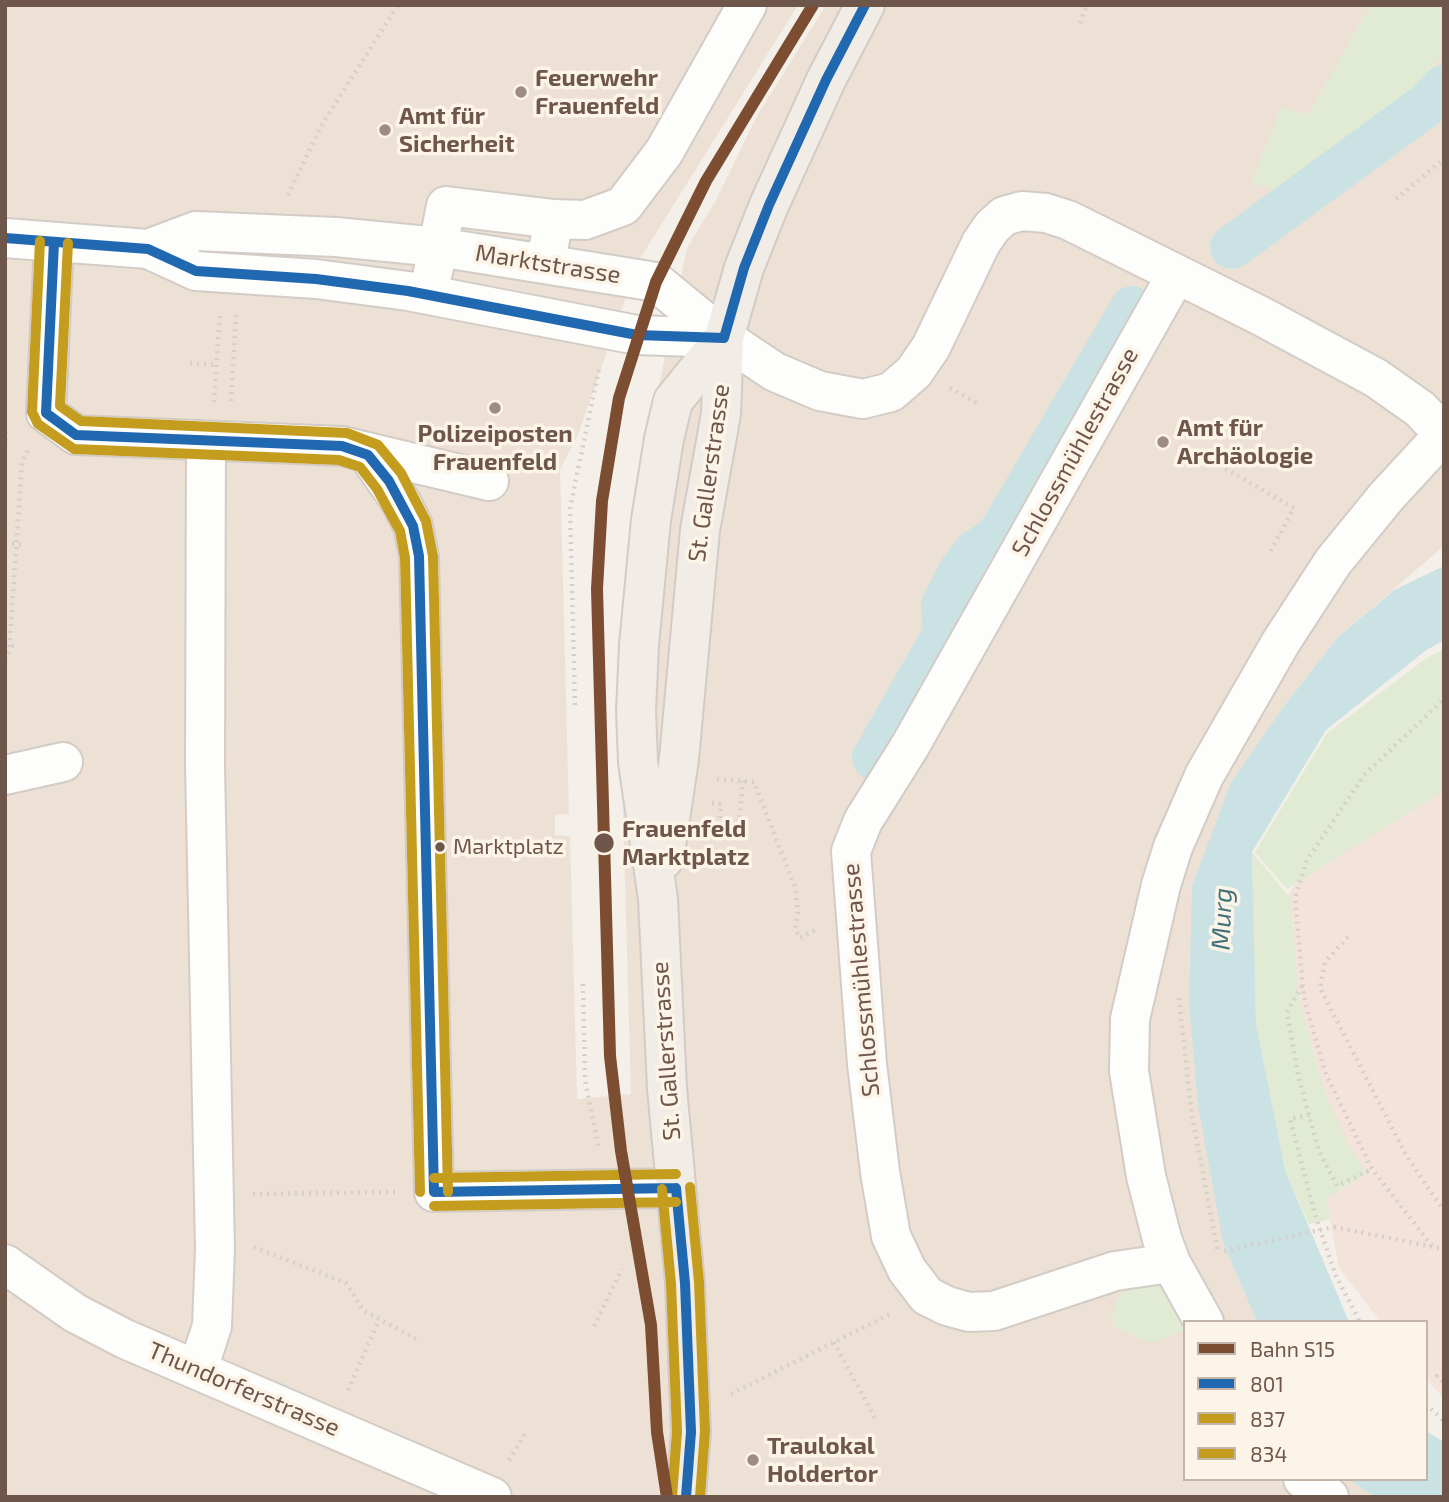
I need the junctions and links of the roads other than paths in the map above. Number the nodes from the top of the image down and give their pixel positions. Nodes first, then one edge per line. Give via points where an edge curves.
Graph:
1 (747, 5) edge
2 (865, 5) edge
3 (554, 219) junction
4 (5, 238) edge
5 (54, 242) junction
6 (438, 247) junction
7 (148, 249) junction
8 (544, 262) junction
9 (1176, 275) junction
10 (428, 295) junction
11 (532, 314) junction
12 (724, 338) junction
13 (1444, 434) edge
14 (215, 442) junction
15 (368, 455) junction
16 (489, 481) dead end
17 (63, 762) dead end
18 (5, 775) edge
19 (658, 899) junction
20 (676, 1188) junction
21 (1171, 1263) junction
22 (5, 1264) edge
23 (1203, 1320) edge
24 (198, 1370) junction
25 (1306, 1481) edge
26 (498, 1482) edge
27 (686, 1497) edge
28 (1329, 1497) edge

1 - 3 street via 664,152 624,206 585,220
2 - 12 main road, St. Gallerstrasse via 769,205
3 - 6 street via 446,206
3 - 8 street
4 - 5 street, Marktstrasse
5 - 7 street, Marktstrasse
5 - 14 street via 46,413 76,436
6 - 7 street, Marktstrasse via 196,231
6 - 8 street, Marktstrasse
6 - 10 street
7 - 10 street, Marktstrasse via 196,271 316,279
8 - 11 street
8 - 12 street, Marktstrasse via 656,282
9 - 12 street via 1068,220 1022,211 1004,216 992,227 926,354 905,383 891,391 854,399 820,391 775,372
9 - 13 street via 1376,378 1420,409
9 - 21 street, Schlossmühlestrasse via 850,851 866,1063 891,1236 906,1270 927,1296 958,1309 994,1311 1115,1271
10 - 11 street, Marktstrasse
11 - 12 street, Marktstrasse via 637,335
12 - 19 main road, St. Gallerstrasse via 721,414 700,530 679,759
12 - 19 main road, St. Gallerstrasse via 673,401 651,520 636,711 638,762
13 - 21 street via 1333,562 1203,776 1173,847 1149,931 1128,1046 1146,1176
14 - 15 street via 342,446
14 - 24 street via 205,766 212,1326
15 - 16 street
15 - 20 street via 401,502 413,526 419,556 434,1192
17 - 18 street
19 - 20 main road, St. Gallerstrasse
20 - 27 main road, St. Gallerstrasse via 691,1432
21 - 23 street
22 - 24 street, Thundorferstrasse via 75,1313
24 - 26 street, Thundorferstrasse
25 - 28 street

